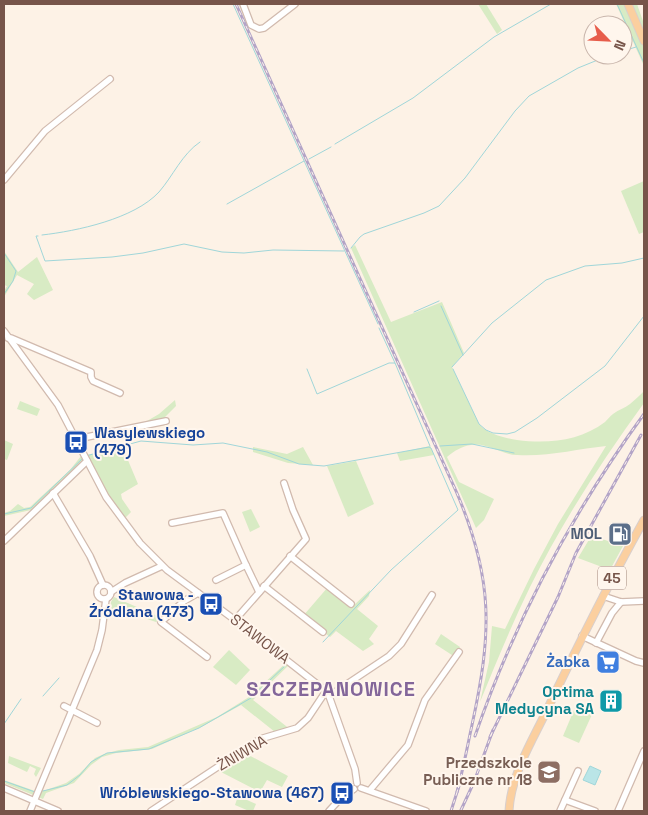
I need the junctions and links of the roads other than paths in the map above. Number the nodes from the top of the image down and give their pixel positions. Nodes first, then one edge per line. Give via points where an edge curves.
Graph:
1 (242, 4) edge
2 (295, 4) edge
3 (628, 4) edge
4 (644, 42) edge
5 (110, 79) dead end
6 (4, 180) edge
7 (4, 331) edge
8 (8, 338) junction
9 (120, 393) dead end
10 (166, 421) dead end
11 (77, 439) junction
12 (87, 461) junction
13 (284, 483) dead end
14 (53, 493) junction
15 (644, 520) edge
16 (172, 523) dead end
17 (4, 541) edge
18 (290, 556) junction
19 (246, 565) junction
20 (162, 566) junction
21 (216, 580) dead end
22 (264, 586) junction
23 (106, 587) junction
24 (259, 592) junction
25 (198, 593) junction
26 (432, 595) dead end
27 (603, 596) junction
28 (104, 599) junction
29 (644, 601) edge
30 (621, 602) junction
31 (351, 604) dead end
32 (234, 620) junction
33 (323, 632) dead end
34 (582, 636) junction
35 (596, 643) junction
36 (459, 652) dead end
37 (206, 657) dead end
38 (644, 663) edge
39 (327, 694) junction
40 (64, 706) dead end
41 (72, 709) junction
42 (97, 722) dead end
43 (644, 751) edge
44 (578, 771) dead end
45 (357, 787) junction
46 (4, 788) edge
47 (370, 790) junction
48 (565, 800) junction
49 (34, 802) junction
50 (30, 811) edge
51 (58, 811) edge
52 (151, 811) edge
53 (329, 811) edge
54 (426, 811) edge
55 (509, 811) edge
56 (560, 811) edge
57 (595, 811) edge
58 (618, 811) edge

1 - 2 street via 251,24 259,28 264,28
3 - 4 main road
5 - 6 street via 45,131
7 - 8 street, STAWOWA
8 - 9 street via 91,372 93,381
8 - 11 street, STAWOWA via 58,405
10 - 11 street
11 - 12 street, STAWOWA
12 - 14 street
12 - 20 street, STAWOWA via 118,515
13 - 18 street via 306,539
14 - 17 street
14 - 23 street
15 - 27 main road, 45
16 - 19 street via 223,513
18 - 22 street
18 - 31 street
19 - 21 street
19 - 24 street
20 - 23 street via 124,583
20 - 25 street, STAWOWA
22 - 24 street
22 - 33 street
23 - 28 street via 109,597
23 - 28 street via 96,592
24 - 32 street
25 - 32 street, STAWOWA
25 - 37 street via 161,622
26 - 39 street via 402,644 389,656
27 - 30 street
27 - 34 main road, 45
28 - 41 street via 97,650
29 - 30 street
30 - 35 street
32 - 39 street, STAWOWA
34 - 35 street
34 - 55 main road, 45 via 514,780
35 - 38 street
36 - 47 street via 425,700 408,746
39 - 45 street via 355,769
39 - 52 street, ŻNIWNA via 297,728 260,739
40 - 41 street
41 - 42 street
41 - 49 street
43 - 58 street
44 - 48 street
45 - 47 street
45 - 53 street
46 - 49 street
47 - 54 street
48 - 56 street
48 - 57 street
49 - 50 street
49 - 51 street

